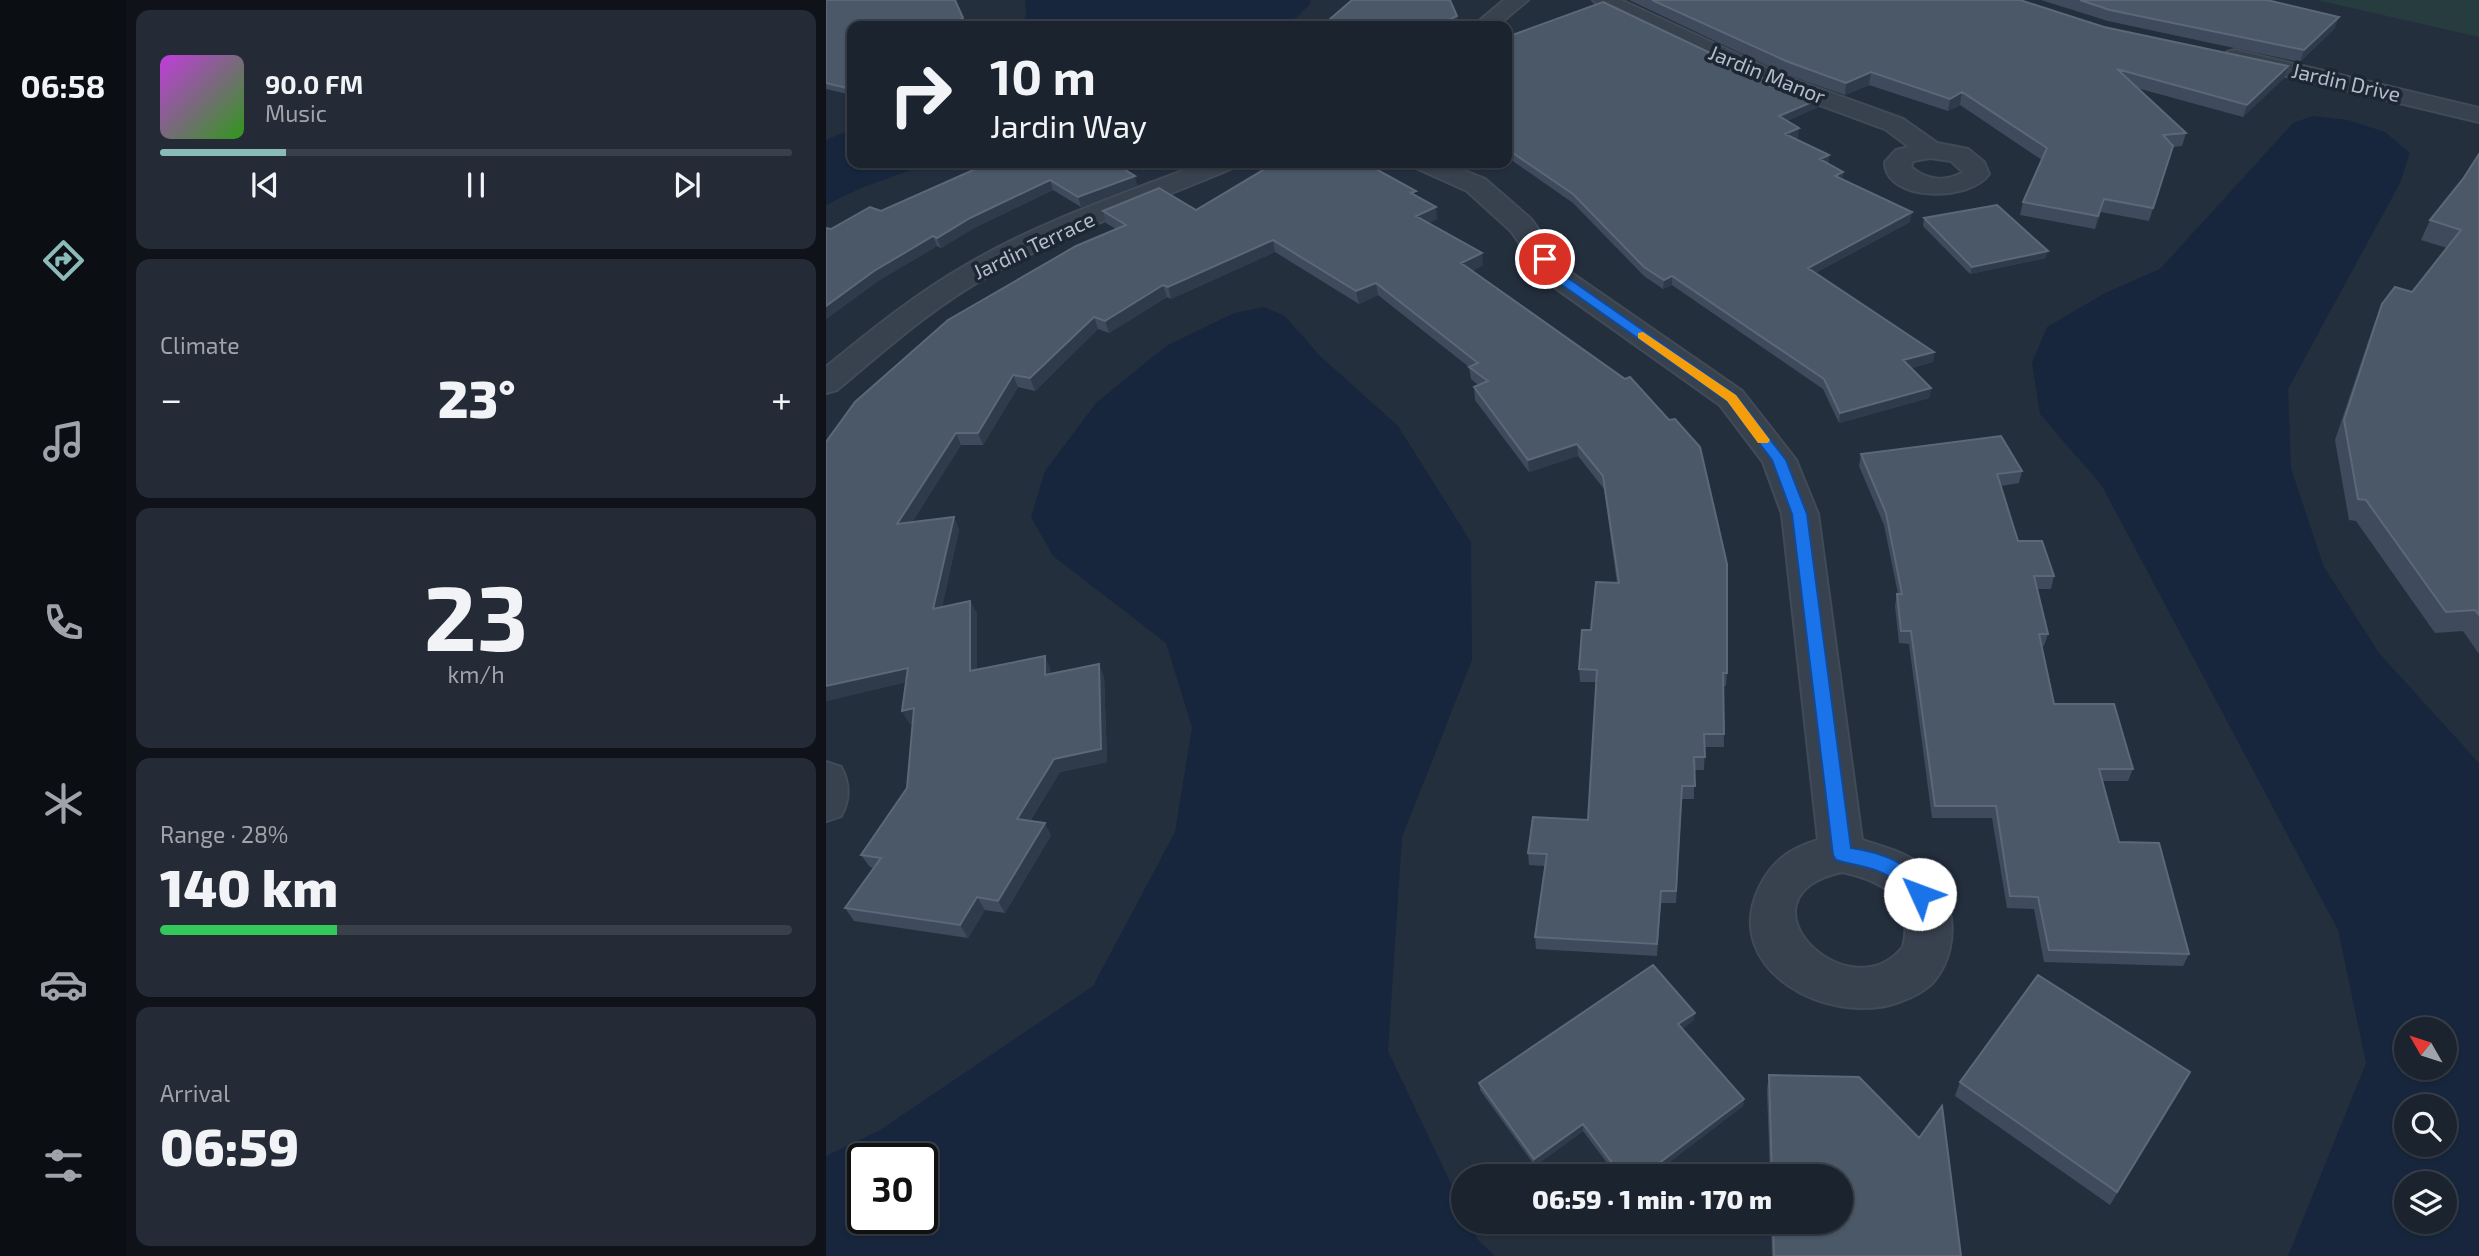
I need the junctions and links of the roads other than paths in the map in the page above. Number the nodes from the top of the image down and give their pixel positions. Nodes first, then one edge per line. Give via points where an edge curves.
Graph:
1 (1517, 0) edge
2 (1604, 0) edge
3 (1490, 21) edge
4 (2211, 52) edge
5 (2479, 115) edge
6 (1930, 149) dead end
7 (1212, 168) edge
8 (1437, 168) edge
9 (826, 383) edge
10 (826, 779) edge
11 (826, 804) edge
12 (1842, 855) dead end

1 - 3 street
2 - 6 street, Jardin Manor via 1776,81 1895,124
4 - 5 street, Jardin Drive
7 - 9 street, Jardin Terrace via 1029,243 977,270 901,321
8 - 12 street via 1476,185 1521,225 1557,276 1731,398 1779,460 1800,514
10 - 11 street

